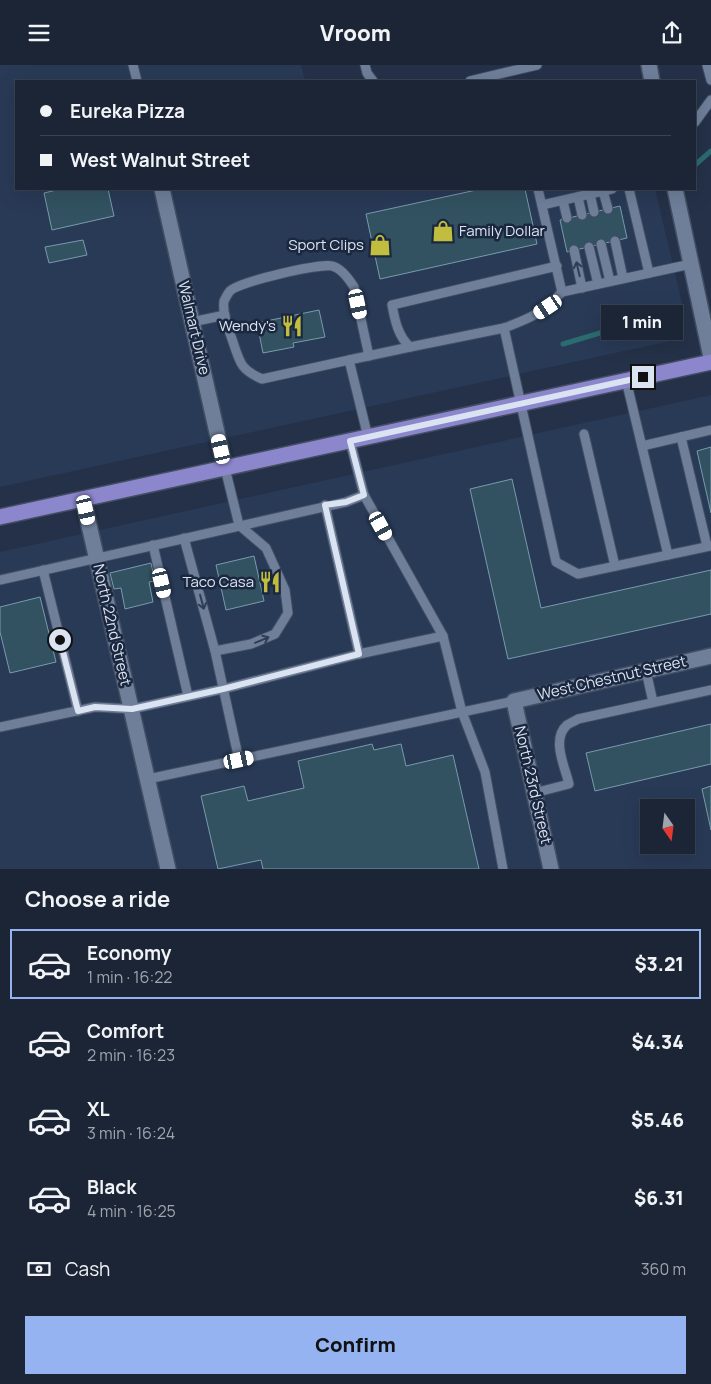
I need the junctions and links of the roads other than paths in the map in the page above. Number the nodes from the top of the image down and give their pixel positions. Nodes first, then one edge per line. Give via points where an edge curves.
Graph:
1 (134, 65) edge
2 (365, 65) edge
3 (537, 65) edge
4 (649, 65) edge
5 (707, 65) edge
6 (137, 80) edge
7 (372, 80) edge
8 (474, 80) edge
9 (652, 80) edge
10 (711, 80) edge
11 (711, 100) edge
12 (696, 121) edge
13 (162, 190) edge
14 (538, 190) edge
15 (607, 190) edge
16 (629, 190) edge
17 (675, 190) edge
18 (590, 194) junction
19 (578, 197) junction
20 (563, 201) junction
21 (542, 205) junction
22 (608, 209) dead end
23 (594, 212) dead end
24 (582, 215) dead end
25 (567, 218) dead end
26 (615, 241) dead end
27 (601, 244) dead end
28 (589, 247) dead end
29 (574, 250) dead end
30 (691, 264) junction
31 (557, 266) junction
32 (649, 273) junction
33 (623, 279) junction
34 (610, 281) junction
35 (598, 284) junction
36 (582, 287) junction
37 (562, 292) junction
38 (225, 315) junction
39 (192, 322) junction
40 (504, 328) junction
41 (410, 347) junction
42 (369, 356) junction
43 (711, 357) edge
44 (349, 360) junction
45 (711, 362) edge
46 (626, 380) junction
47 (521, 403) junction
48 (711, 430) edge
49 (584, 433) dead end
50 (368, 437) junction
51 (681, 437) junction
52 (350, 441) junction
53 (642, 446) junction
54 (226, 468) junction
55 (364, 495) junction
56 (83, 499) junction
57 (325, 505) junction
58 (0, 517) edge
59 (239, 525) junction
60 (184, 538) junction
61 (153, 545) junction
62 (709, 546) edge
63 (668, 555) junction
64 (96, 558) junction
65 (615, 566) junction
66 (43, 570) junction
67 (0, 580) edge
68 (443, 636) junction
69 (215, 651) junction
70 (359, 654) junction
71 (711, 656) edge
72 (646, 671) junction
73 (223, 689) junction
74 (711, 690) edge
75 (188, 696) junction
76 (514, 701) junction
77 (653, 702) junction
78 (132, 709) junction
79 (78, 711) junction
80 (462, 712) junction
81 (0, 727) edge
82 (239, 760) junction
83 (148, 779) junction
84 (534, 793) junction
85 (168, 869) edge
86 (503, 869) edge
87 (551, 869) edge

1 - 6 lane
2 - 7 lane
3 - 8 lane
4 - 9 street
5 - 10 lane
11 - 12 lane
13 - 39 street, Walmart Drive
14 - 21 lane
15 - 18 lane
15 - 22 lane
16 - 32 lane
17 - 30 street
18 - 19 lane
18 - 23 lane
19 - 20 lane
19 - 24 lane
20 - 21 lane
20 - 25 lane
21 - 31 lane
26 - 33 lane
27 - 34 lane
28 - 35 lane
36 -> 29 lane
30 - 32 lane
30 - 43 street
31 - 37 lane
31 - 41 lane via 392,305 402,340
32 - 33 lane
33 - 34 lane
34 - 35 lane
35 - 36 lane
36 - 37 lane
37 - 40 lane via 533,318
38 - 39 lane
38 - 42 lane via 224,301 230,291 242,284 301,269 333,266 348,277 354,287
38 - 44 lane via 240,362 248,373 262,379
39 - 54 street, Walmart Drive
40 - 41 lane
40 - 47 lane
41 - 42 lane
42 - 44 lane
44 - 50 lane
45 - 46 main road
46 - 47 main road
46 - 53 lane
47 - 50 main road
47 - 65 lane via 556,562 578,575
48 - 51 lane
49 - 65 lane
50 - 52 main road
51 - 53 lane
51 - 62 lane
52 - 54 main road
52 - 55 lane
53 - 63 lane
54 - 56 main road
54 - 59 lane
55 - 57 lane
55 - 68 lane
56 - 58 main road
56 - 64 street, North 22nd Street
57 - 59 lane
57 - 70 lane
59 - 60 lane
69 -> 59 lane via 251,644 275,634 288,613 285,590 266,548
60 - 61 lane
60 -> 69 lane
61 - 64 lane
61 - 75 lane
62 - 63 lane
63 - 65 lane
64 - 66 lane
64 - 78 street, North 22nd Street
66 - 67 lane
66 - 79 lane
68 - 70 lane
68 - 80 lane
69 - 73 lane
70 - 73 lane
71 - 72 street, West Chestnut Street
72 - 76 street, West Chestnut Street
72 - 77 lane
73 - 75 lane
73 - 82 lane
74 - 77 lane
75 - 78 lane
76 - 80 lane
76 - 84 street, North 23rd Street
77 - 84 lane via 578,719 566,726 559,744 570,784
78 - 79 lane via 95,707
78 - 83 street, North 22nd Street
79 - 81 lane
80 - 82 lane
80 - 86 lane via 485,772
82 - 83 lane
83 - 85 street, North 22nd Street
84 - 87 street, North 23rd Street

